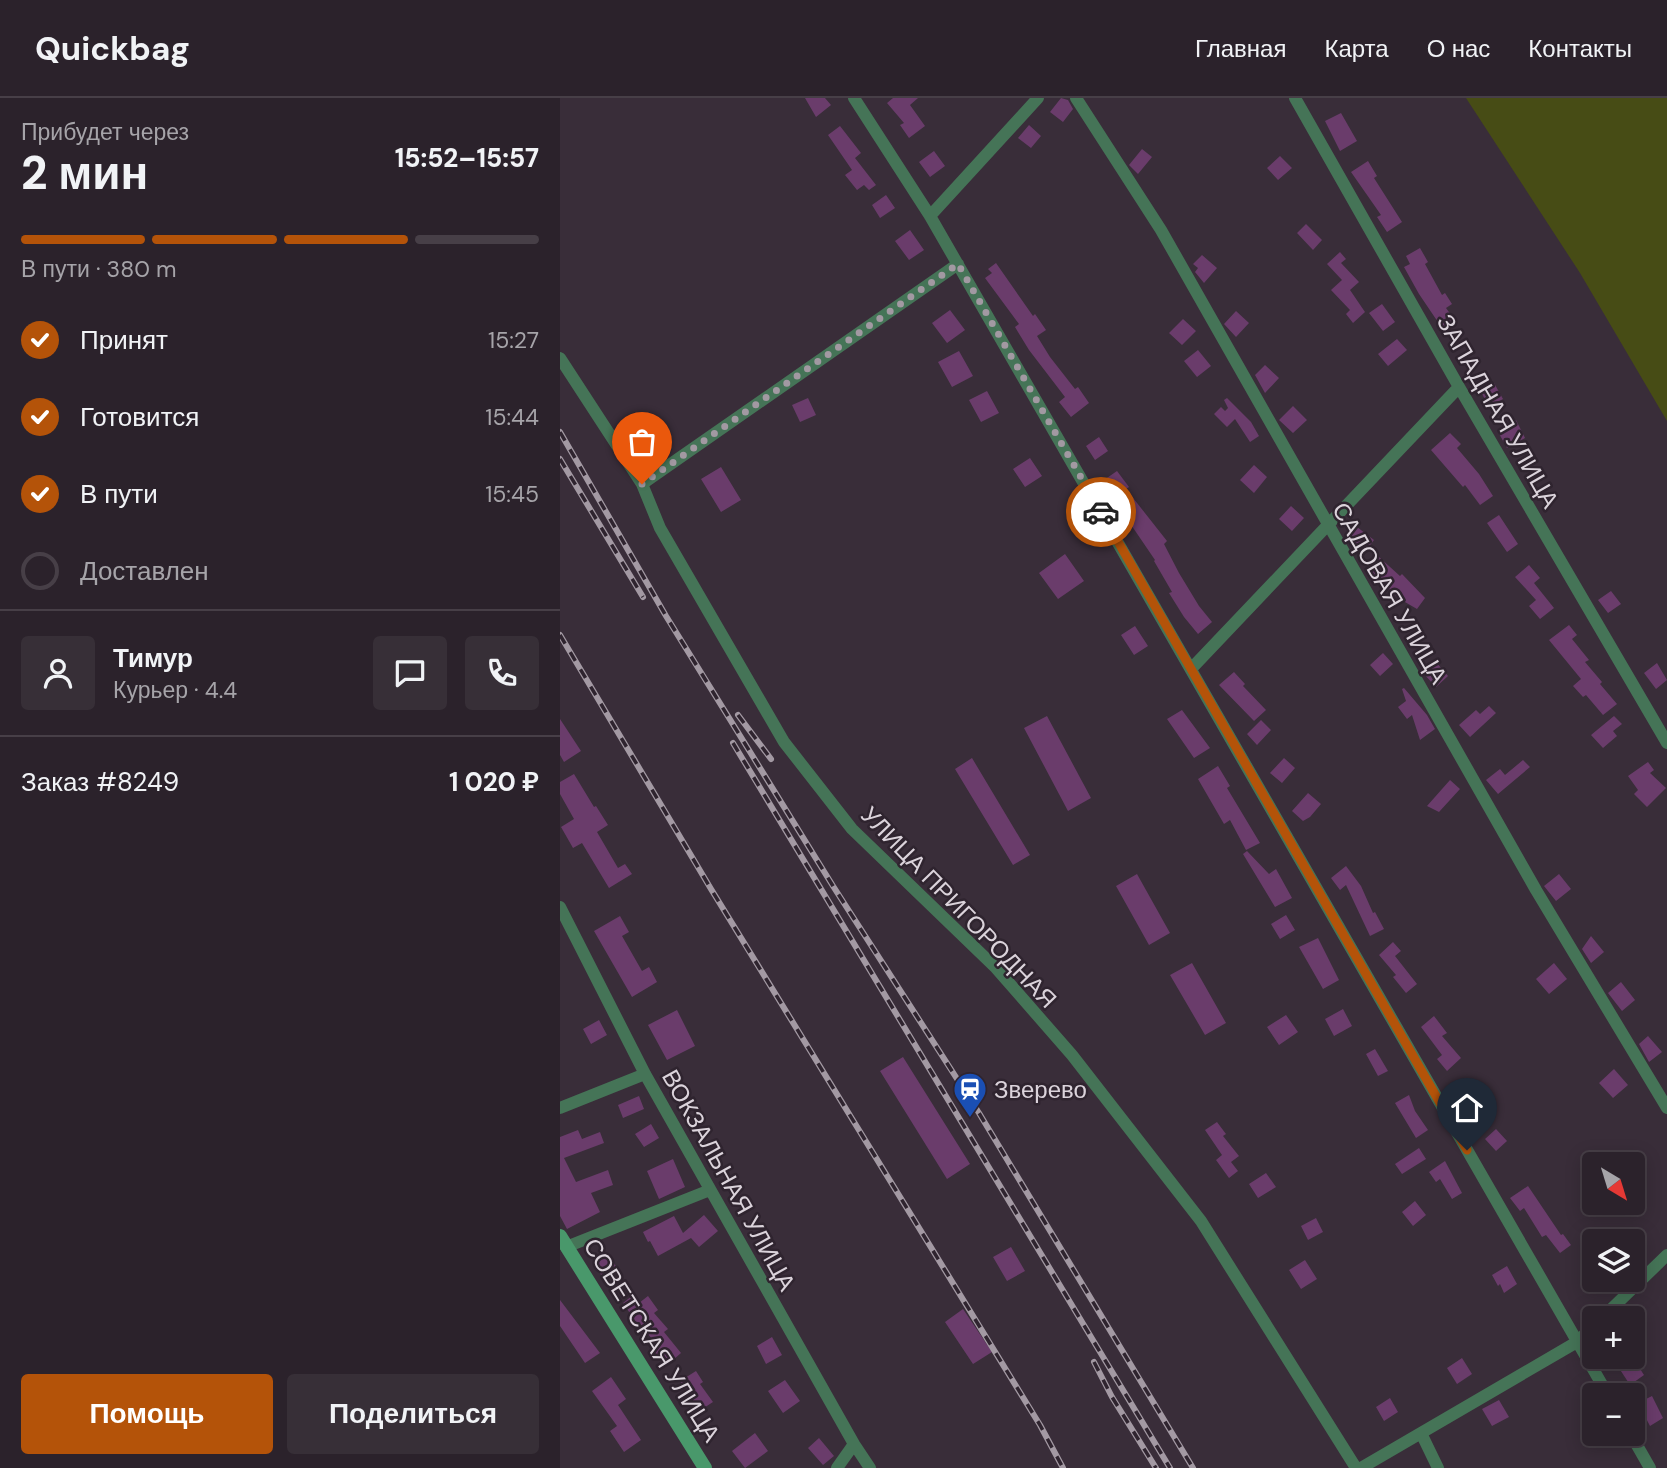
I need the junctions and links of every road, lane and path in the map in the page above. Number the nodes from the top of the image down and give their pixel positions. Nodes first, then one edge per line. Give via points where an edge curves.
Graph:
1 (854, 98) edge
2 (1038, 98) edge
3 (1076, 98) edge
4 (1295, 98) edge
5 (930, 216) junction
6 (958, 264) junction
7 (560, 358) edge
8 (1459, 387) junction
9 (642, 484) junction
10 (1327, 526) junction
11 (1191, 669) junction
12 (1667, 743) edge
13 (560, 907) edge
14 (645, 1074) junction
15 (560, 1108) edge
16 (1667, 1108) edge
17 (710, 1190) junction
18 (563, 1241) edge
19 (1667, 1255) edge
20 (1614, 1306) edge
21 (1582, 1337) edge
22 (1577, 1342) junction
23 (1601, 1383) edge
24 (1420, 1433) junction
25 (854, 1444) junction
26 (1637, 1446) edge
27 (705, 1468) edge
28 (837, 1468) edge
29 (870, 1468) edge
30 (1359, 1468) edge
31 (1438, 1468) edge
32 (1650, 1468) edge

1 - 5 street
2 - 5 street
3 - 10 street, САДОВАЯ УЛИЦА via 1161,230
4 - 8 street, ЗАПАДНАЯ УЛИЦА
5 - 6 street
6 - 9 street
6 - 11 street
7 - 9 street, УЛИЦА ПРИГОРОДНАЯ
8 - 10 street
8 - 12 street, ЗАПАДНАЯ УЛИЦА
9 - 30 street, УЛИЦА ПРИГОРОДНАЯ via 660,528 784,742 852,829 996,968 1072,1055 1201,1221
10 - 11 street
10 - 16 street, САДОВАЯ УЛИЦА
11 - 22 street
13 - 14 street, ВОКЗАЛЬНАЯ УЛИЦА
14 - 15 street
14 - 17 street, ВОКЗАЛЬНАЯ УЛИЦА
17 - 18 street
17 - 25 street, ВОКЗАЛЬНАЯ УЛИЦА
18 - 27 main road, СОВЕТСКАЯ УЛИЦА
19 - 20 street
21 - 22 street
22 - 23 street
22 - 24 street
24 - 30 street
24 - 31 street
25 - 28 street
25 - 29 street, ВОКЗАЛЬНАЯ УЛИЦА
26 - 32 street

